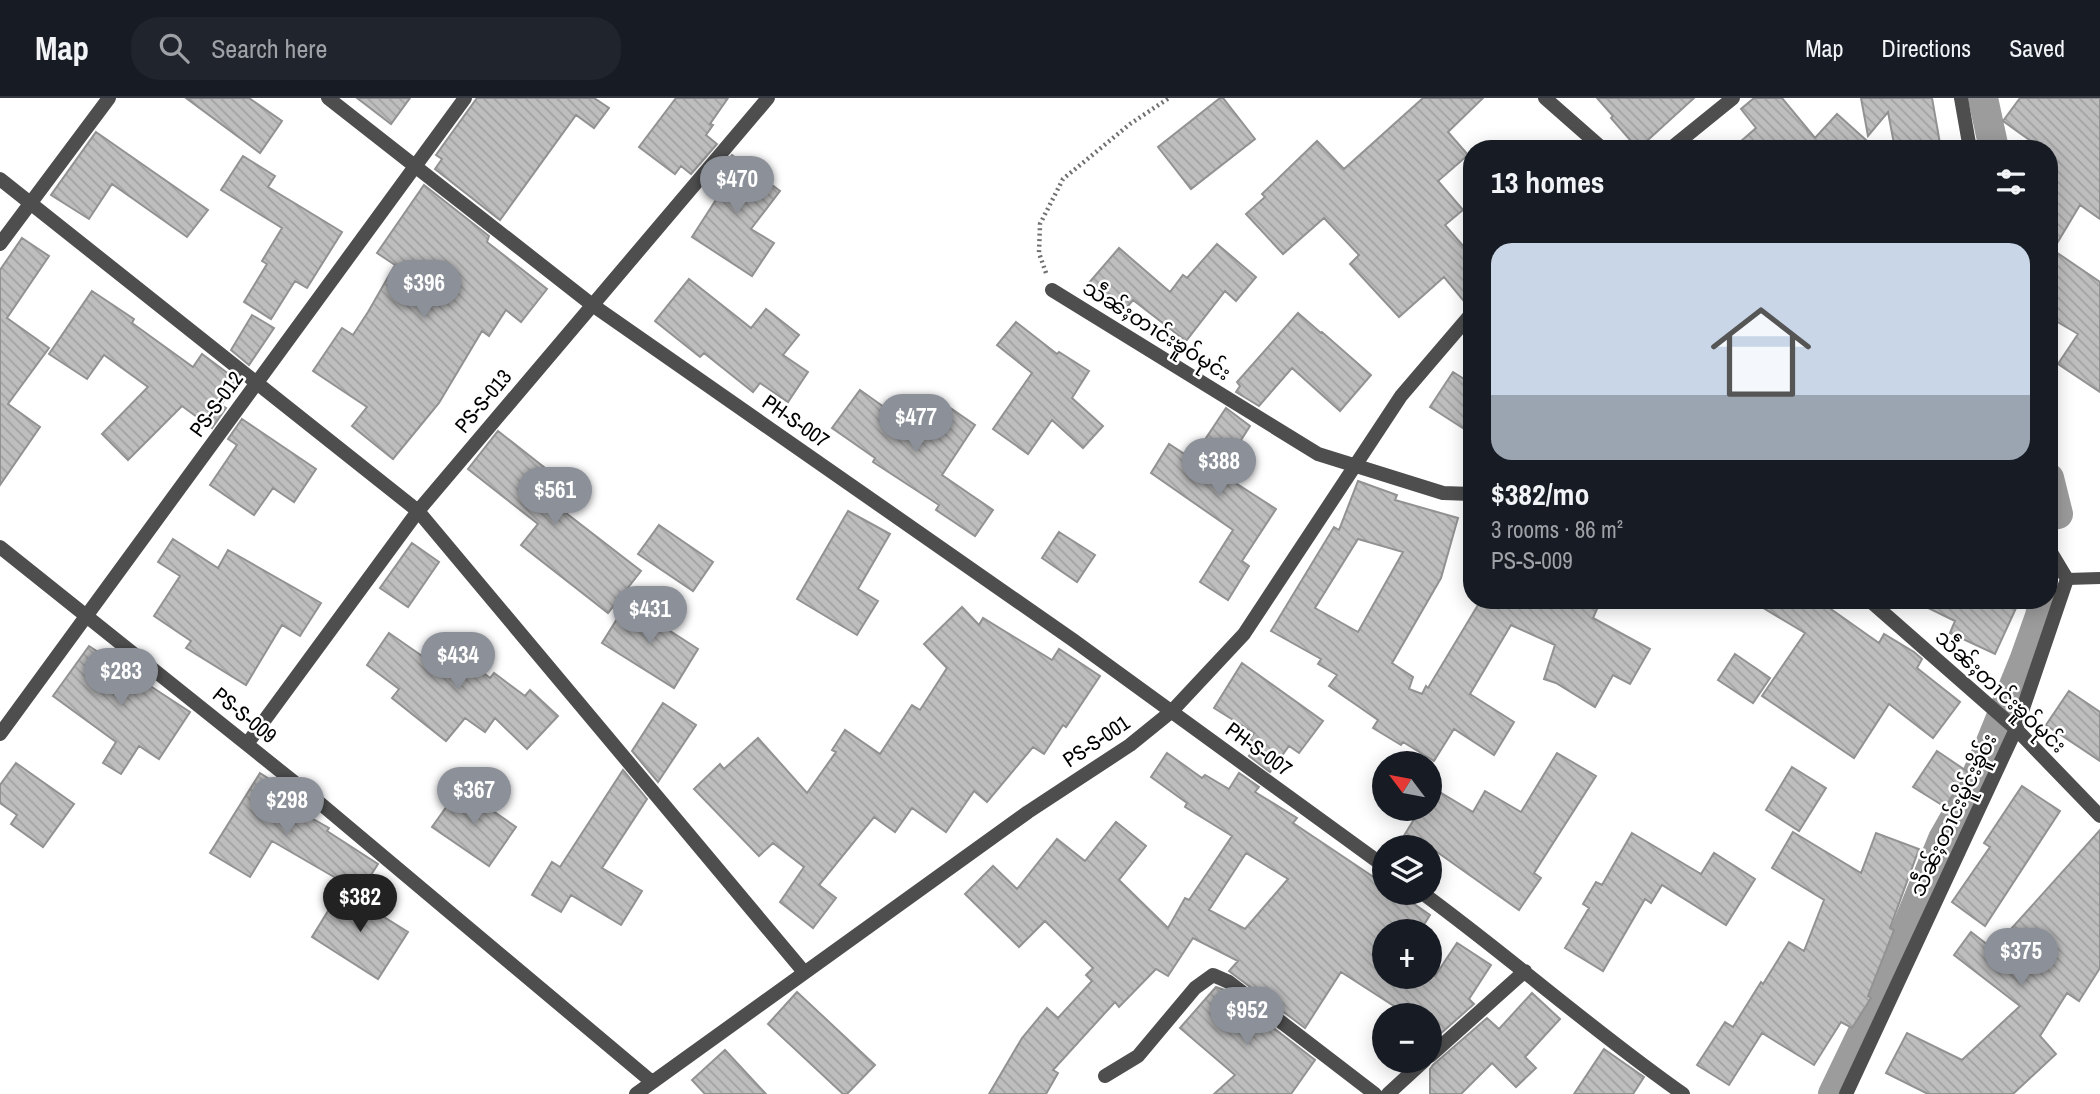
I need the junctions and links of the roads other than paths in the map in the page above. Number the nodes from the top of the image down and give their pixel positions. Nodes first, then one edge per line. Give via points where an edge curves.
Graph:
1 (109, 98) edge
2 (328, 98) edge
3 (465, 98) edge
4 (768, 98) edge
5 (1545, 98) edge
6 (1733, 98) edge
7 (1961, 98) edge
8 (1593, 140) edge
9 (1681, 140) edge
10 (1968, 140) edge
11 (415, 166) junction
12 (0, 179) edge
13 (31, 202) junction
14 (0, 244) edge
15 (1052, 290) road end
16 (591, 304) junction
17 (1463, 324) edge
18 (258, 382) junction
19 (1354, 466) junction
20 (1463, 494) edge
21 (418, 511) junction
22 (0, 547) edge
23 (2058, 564) edge
24 (2067, 579) junction
25 (2100, 579) edge
26 (2058, 603) edge
27 (1880, 609) edge
28 (2056, 609) edge
29 (87, 615) junction
30 (1172, 711) junction
31 (2012, 726) junction
32 (0, 734) edge
33 (247, 744) junction
34 (2100, 816) edge
35 (1372, 857) edge
36 (1438, 905) edge
37 (1525, 971) junction
38 (804, 972) junction
39 (1442, 1045) edge
40 (1411, 1073) edge
41 (1105, 1076) dead end
42 (652, 1082) junction
43 (636, 1094) edge
44 (1375, 1094) edge
45 (1388, 1094) edge
46 (1683, 1094) edge
47 (1846, 1094) edge

1 - 13 street
2 - 11 street, PH-S-007
3 - 11 street, PS-S-012
4 - 16 street, PS-S-013
5 - 8 street
6 - 9 street
7 - 10 street
11 - 16 street, PH-S-007
11 - 18 street, PS-S-012
12 - 13 street
13 - 14 street
13 - 18 street
15 - 19 street, သဵၼ်ႈတၢင်းၶူဝ်မုင်း via 1318,454
16 - 21 street, PS-S-013
16 - 30 street, PH-S-007
17 - 19 street, PS-S-001 via 1401,396
18 - 21 street
18 - 29 street, PS-S-012
19 - 20 street, သဵၼ်ႈတၢင်းၶူဝ်မုင်း via 1443,493
19 - 30 street, PS-S-001 via 1244,634
21 - 33 street, PS-S-013
21 - 38 street
22 - 29 street, PS-S-009
23 - 24 street
24 - 25 lane
24 - 26 street, သဵၼ်ႈတၢင်းမိူင်းၶိူဝ်း
27 - 31 street, သဵၼ်ႈတၢင်းၶူဝ်မုင်း
28 - 31 street, သဵၼ်ႈတၢင်းမိူင်းၶိူဝ်း
29 - 32 street, PS-S-012
29 - 33 street, PS-S-009
30 - 35 street, PH-S-007
30 - 38 street, PS-S-001
31 - 34 street, သဵၼ်ႈတၢင်းၶူဝ်မုင်း
31 - 47 street, သဵၼ်ႈတၢင်းမိူင်းၶိူဝ်း
33 - 42 street, PS-S-009
36 - 37 street
37 - 39 street
37 - 46 street
38 - 42 street, PS-S-001
40 - 45 street
41 - 44 street via 1138,1056 1195,988 1213,975 1229,982
42 - 43 street, PS-S-001

